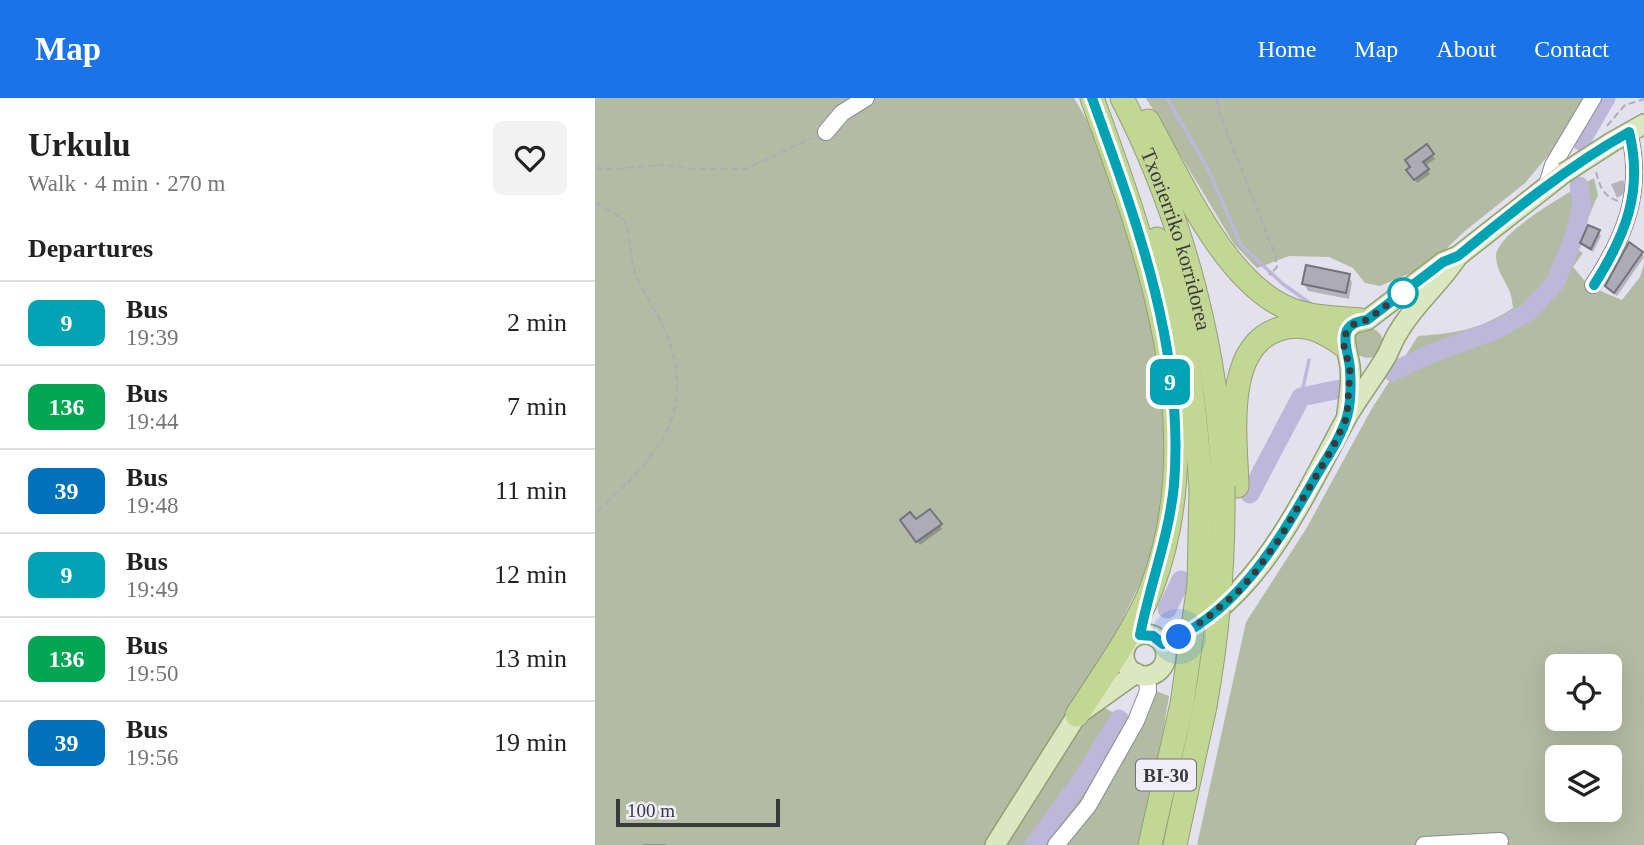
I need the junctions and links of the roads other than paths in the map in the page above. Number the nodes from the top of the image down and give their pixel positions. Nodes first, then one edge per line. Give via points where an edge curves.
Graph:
1 (866, 98) edge
2 (1094, 98) edge
3 (1122, 98) edge
4 (1134, 98) edge
5 (1593, 98) edge
6 (826, 132) road end
7 (1622, 132) edge
8 (1547, 185) junction
9 (1458, 256) junction
10 (1594, 285) dead end
11 (1364, 320) junction
12 (1346, 351) junction
13 (1388, 352) junction
14 (1347, 417) junction
15 (1220, 487) junction
16 (1148, 597) junction
17 (1140, 635) junction
18 (1163, 644) junction
19 (1139, 672) junction
20 (1092, 692) junction
21 (1077, 715) junction
22 (1500, 841) dead end
23 (995, 845) edge
24 (1056, 845) edge
25 (1150, 845) edge
26 (1175, 845) edge
27 (1424, 845) edge

1 - 6 street via 842,113
2 - 15 highway, Txorierriko korridorea / BI-30 via 1133,173 1167,271
2 - 16 highway via 1147,257 1171,389 1175,447 1171,508
3 - 15 highway, Txorierriko korridorea / BI-30 via 1162,189 1194,291 1212,382
4 - 11 highway via 1219,247 1257,289 1305,314
5 - 8 street via 1553,165
7 - 8 main road, bridge
7 - 10 street via 1637,158 1632,202 1616,251
8 - 9 main road
9 - 11 main road
9 - 13 main road via 1413,309
11 - 12 main road via 1350,328 1344,339
11 - 13 main road via 1374,320 1389,333
12 - 13 main road via 1366,366 1380,363
12 - 14 main road
12 - 15 highway via 1322,331 1298,326 1261,338 1242,368
13 - 14 main road
14 - 18 main road via 1295,513 1257,570 1207,618
15 - 25 highway, Txorierriko korridorea / BI-30, bridge via 1199,583 1182,704
15 - 26 highway, BI-30, bridge via 1231,579 1223,637
16 - 17 highway
16 - 20 highway
17 - 18 main road via 1153,636
17 - 19 main road via 1130,641
18 - 19 main road via 1164,664 1154,674
19 - 20 main road
19 - 21 main road
19 - 24 street via 1148,691 1136,721 1088,806
20 - 21 highway
21 - 23 main road
22 - 27 street

